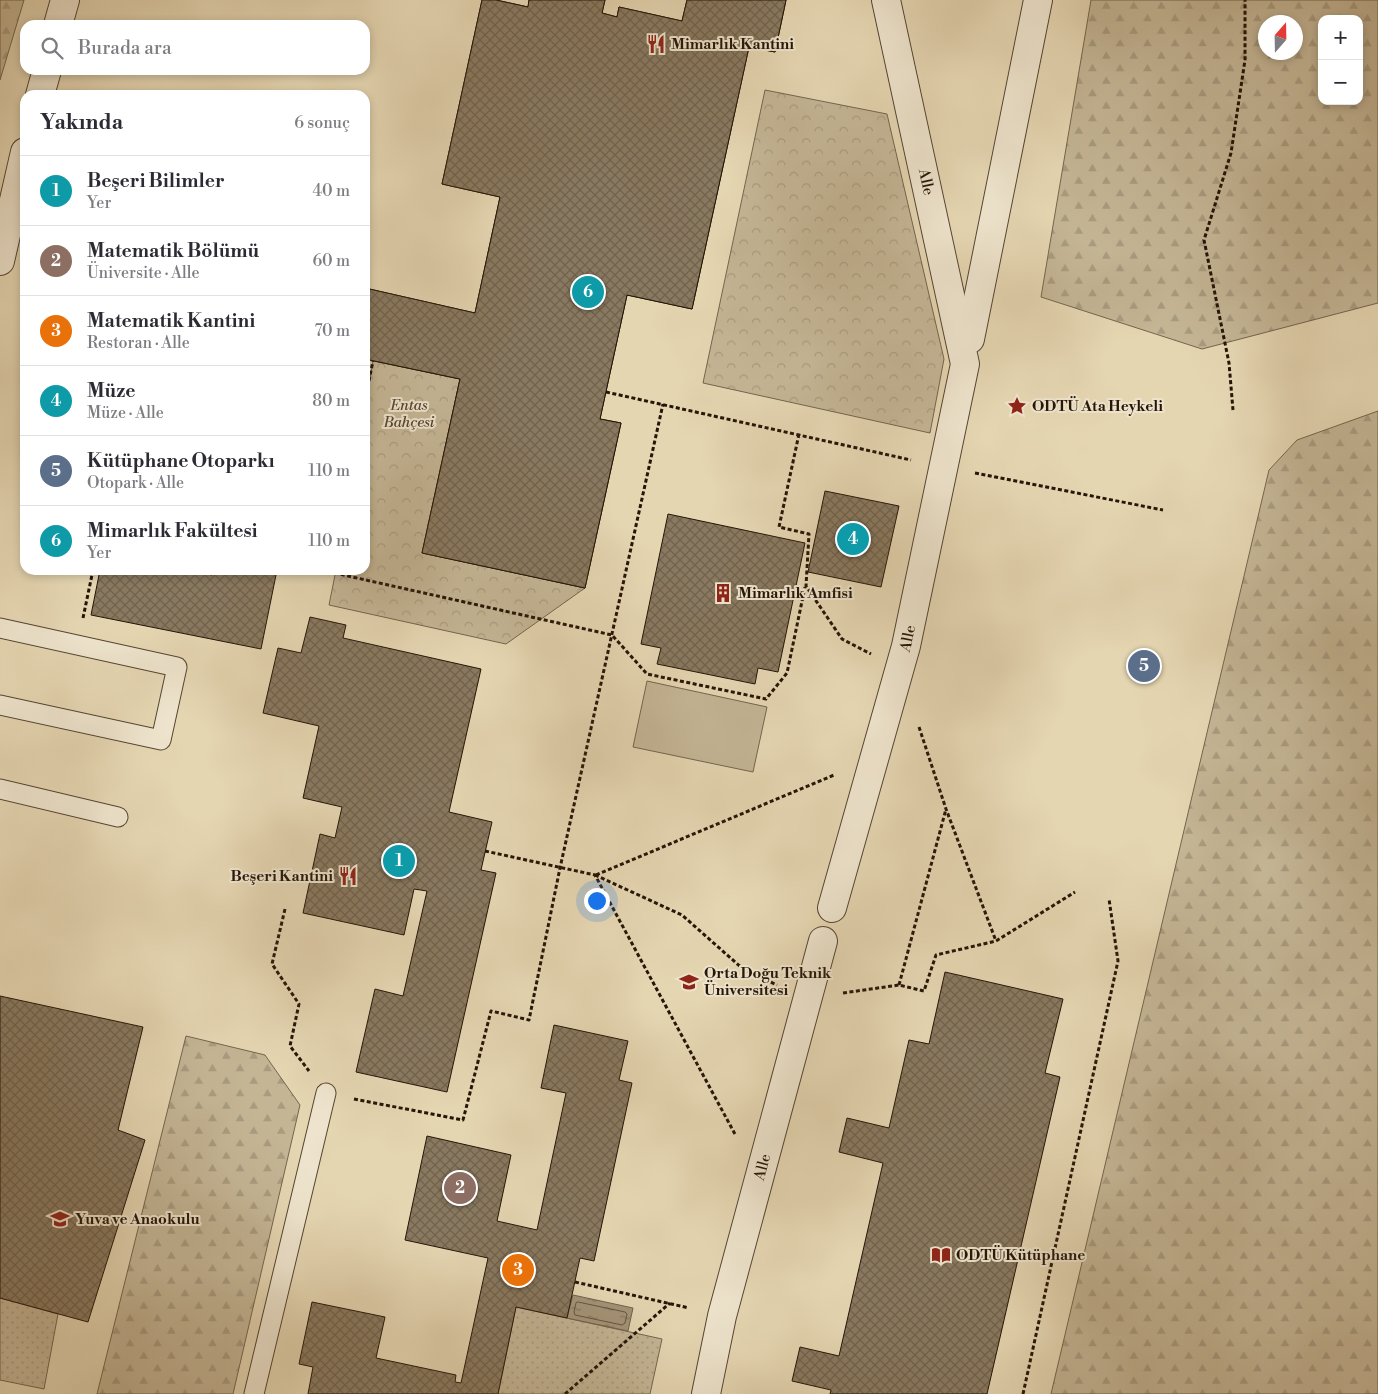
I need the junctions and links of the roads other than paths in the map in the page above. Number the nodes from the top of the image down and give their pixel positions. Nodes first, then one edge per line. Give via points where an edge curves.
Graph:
1 (65, 0) edge
2 (886, 0) edge
3 (1038, 0) edge
4 (59, 20) edge
5 (45, 75) edge
6 (41, 90) edge
7 (20, 174) edge
8 (0, 261) edge
9 (967, 353) junction
10 (0, 628) edge
11 (0, 705) edge
12 (0, 789) edge
13 (118, 817) dead end
14 (832, 908) dead end
15 (823, 941) dead end
16 (326, 1093) road end
17 (254, 1394) edge
18 (706, 1394) edge

1 - 4 street
2 - 9 street, Alle
3 - 9 street, Alle
5 - 6 street
7 - 8 street
9 - 14 street, Alle via 906,646
10 - 11 lane via 177,667 161,740
12 - 13 lane
15 - 18 street, Alle via 722,1316
16 - 17 lane

